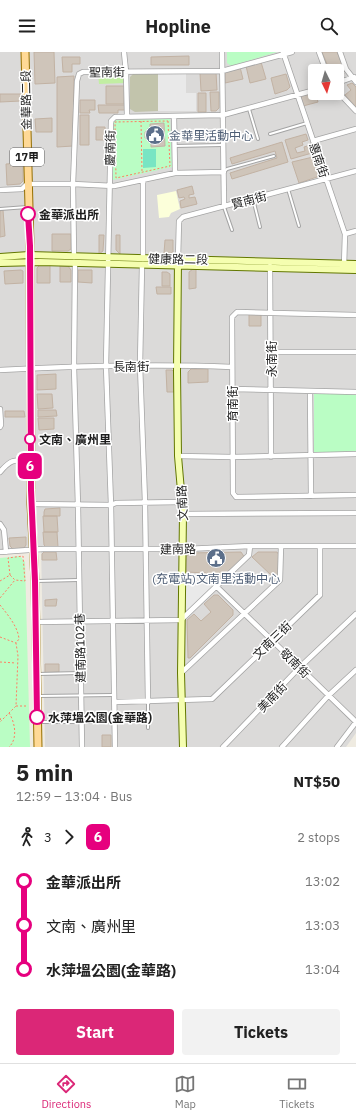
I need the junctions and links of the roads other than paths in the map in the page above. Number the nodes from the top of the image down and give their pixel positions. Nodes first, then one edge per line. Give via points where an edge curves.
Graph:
1 (25, 52) edge
2 (124, 52) edge
3 (222, 52) edge
4 (292, 52) edge
5 (319, 52) edge
6 (340, 52) edge
7 (283, 53) edge
8 (323, 64) edge
9 (222, 71) junction
10 (126, 72) junction
11 (355, 79) edge
12 (344, 82) edge
13 (308, 92) edge
14 (297, 95) junction
15 (344, 99) edge
16 (249, 108) junction
17 (356, 111) edge
18 (223, 115) junction
19 (127, 116) junction
20 (174, 116) junction
21 (307, 123) junction
22 (356, 129) edge
23 (270, 134) dead end
24 (258, 139) dead end
25 (313, 141) junction
26 (223, 145) junction
27 (174, 146) junction
28 (274, 156) dead end
29 (356, 171) edge
30 (224, 172) junction
31 (175, 173) junction
32 (326, 179) junction
33 (143, 180) junction
34 (27, 184) junction
35 (73, 184) junction
36 (110, 186) junction
37 (288, 189) junction
38 (0, 190) edge
39 (253, 199) junction
40 (224, 206) junction
41 (28, 207) junction
42 (0, 209) edge
43 (299, 226) dead end
44 (260, 227) dead end
45 (232, 230) dead end
46 (356, 231) edge
47 (345, 234) junction
48 (0, 257) edge
49 (29, 258) junction
50 (74, 260) junction
51 (108, 261) junction
52 (142, 262) junction
53 (178, 262) junction
54 (0, 263) edge
55 (356, 264) edge
56 (270, 265) junction
57 (344, 267) junction
58 (356, 270) edge
59 (270, 313) junction
60 (356, 315) edge
61 (270, 352) junction
62 (356, 352) edge
63 (140, 365) junction
64 (177, 365) junction
65 (106, 366) junction
66 (74, 367) junction
67 (232, 367) junction
68 (30, 369) junction
69 (0, 370) edge
70 (232, 389) junction
71 (271, 390) junction
72 (310, 391) junction
73 (356, 392) edge
74 (0, 409) edge
75 (0, 427) edge
76 (356, 454) edge
77 (178, 456) junction
78 (310, 456) junction
79 (232, 457) junction
80 (271, 457) junction
81 (30, 460) junction
82 (0, 472) edge
83 (356, 495) edge
84 (311, 496) junction
85 (145, 502) junction
86 (182, 502) junction
87 (31, 504) junction
88 (112, 505) junction
89 (78, 506) junction
90 (356, 513) edge
91 (183, 514) junction
92 (0, 524) edge
93 (250, 546) junction
94 (281, 546) junction
95 (320, 546) junction
96 (356, 546) edge
97 (183, 549) junction
98 (33, 550) junction
99 (79, 550) junction
100 (112, 550) junction
101 (146, 550) junction
102 (0, 552) edge
103 (6, 552) junction
104 (79, 580) junction
105 (35, 581) junction
106 (217, 587) junction
107 (244, 614) junction
108 (356, 614) edge
109 (182, 620) junction
110 (147, 621) junction
111 (36, 622) junction
112 (80, 622) junction
113 (113, 622) junction
114 (272, 640) junction
115 (299, 668) junction
116 (356, 670) edge
117 (181, 672) junction
118 (80, 673) junction
119 (37, 674) junction
120 (114, 694) junction
121 (81, 695) junction
122 (37, 696) junction
123 (328, 696) junction
124 (182, 700) junction
125 (114, 702) junction
126 (148, 702) junction
127 (37, 722) junction
128 (82, 722) junction
129 (115, 722) junction
130 (356, 722) edge
131 (148, 728) dead end
132 (38, 747) edge
133 (82, 747) edge
134 (115, 747) edge
135 (183, 747) edge
136 (223, 747) edge
137 (282, 747) edge
138 (337, 747) edge

1 - 34 main road, 金華路二段 / 17甲
2 - 10 street, 慶南街
3 - 9 street
4 - 7 street, 聖南街
5 - 8 street
6 - 11 street via 346,69
7 - 9 street, 聖南街
7 - 14 street, 惠南街
9 - 10 street, 聖南街
9 - 18 street
10 - 19 street, 慶南街
10 - 35 street, 聖南街 via 79,74
11 - 12 street
13 - 14 street
14 - 16 street
14 - 21 street, 惠南街
15 - 17 street
16 - 18 street
16 - 24 lane
18 - 20 street
18 - 26 street
19 - 20 street
19 - 36 street, 慶南街 via 115,117 111,122
20 - 27 street
21 - 23 lane
21 - 25 street, 惠南街
22 - 25 street
25 - 32 street, 惠南街
26 - 27 lane
26 - 30 street
27 - 31 street
28 - 30 lane
29 - 32 street, 賢南街
30 - 31 street
30 - 40 street
31 - 33 street
32 - 37 street, 賢南街
32 - 47 street, 惠南街
33 - 36 street
33 - 52 street
34 - 35 street
34 - 38 street via 22,189
34 - 41 main road, 金華路二段 / 17甲
35 - 36 street
35 - 50 street, 聖南街
36 - 51 street, 慶南街
37 - 39 street, 賢南街
37 - 43 lane
39 - 40 street, 賢南街
39 - 44 lane
40 - 45 lane
40 - 53 street, 賢南街 via 184,217 179,221
41 - 42 lane
41 - 49 main road, 金華路二段 / 17甲
46 - 47 street
47 - 57 street, 惠南街
48 - 49 street, 健康路二段
49 - 50 street, 健康路二段
49 - 54 street, 健康路二段
49 - 68 main road, 金華路二段 / 17甲
50 - 51 street, 健康路二段
50 - 66 street, 聖南街
51 - 52 street, 健康路二段
51 - 65 street, 慶南街
52 - 53 street, 健康路二段
52 - 63 street
53 - 56 street, 健康路二段
53 - 64 street, 文南路
55 - 57 street, 健康路二段
56 - 57 street, 健康路二段
56 - 59 street, 永南街
57 - 58 street, 健康路二段
59 - 60 street
59 - 61 street, 永南街
59 - 67 street, 育南街 via 237,312 232,317
61 - 62 street
61 - 71 street, 永南街
63 - 64 street, 長南街
63 - 65 street, 長南街
63 - 85 street
64 - 67 street, 長南街
64 - 77 street, 文南路
65 - 66 street, 長南街
65 - 88 street, 慶南街
66 - 68 street, 長南街
66 - 89 street, 建南路102巷
67 - 70 street, 育南街
68 - 69 street, 長南街
68 - 81 main road, 金華路二段 / 17甲
70 - 71 street
70 - 79 street, 育南街
71 - 72 street
71 - 80 street, 永南街
72 - 73 street
72 - 78 street
74 - 75 street
76 - 78 street
77 - 79 street
77 - 86 street, 文南路
78 - 80 street
78 - 84 street
79 - 80 street
79 - 84 street, 育南街 via 233,493 236,497
81 - 82 street via 14,460
81 - 87 main road, 金華路二段 / 17甲
83 - 84 street
85 - 86 street
85 - 88 street
85 - 101 street
86 - 91 street, 文南路
87 - 89 street
87 - 98 main road, 金華路二段 / 17甲
88 - 89 street
88 - 100 street, 慶南街
89 - 99 street, 建南路102巷
90 - 91 street
91 - 97 street, 文南路
92 - 103 street via 4,530
93 - 94 street, 建南路
93 - 97 street, 建南路
93 - 106 street via 249,555
94 - 95 street, 建南路
94 - 107 street via 280,580
95 - 96 street, 建南路
95 - 114 street, 文南三街 via 320,595
97 - 101 street, 建南路
97 - 109 street, 文南路
98 - 99 street, 建南路
98 - 103 street, 建南路
98 - 105 main road, 金華路二段 / 17甲
99 - 100 street, 建南路
99 - 104 street, 建南路102巷
100 - 101 street, 建南路
100 - 113 street, 慶南街
101 - 110 street
102 - 103 street, 建南路
104 - 105 lane
104 - 112 street, 建南路102巷
105 - 111 main road, 金華路二段 / 17甲
106 - 107 street, 敬南街
106 - 109 street
107 - 114 street, 敬南街
107 - 117 street
108 - 115 street, 美南街
109 - 110 street
109 - 117 street, 文南路
110 - 113 street
110 - 126 street
111 - 112 street
111 - 119 main road, 金華路二段 / 17甲
112 - 113 street
112 - 118 street, 建南路102巷
113 - 120 street, 慶南街
114 - 115 street, 敬南街
114 - 124 street, 文南三街 via 212,699
115 - 123 street, 敬南街
115 - 136 street, 美南街
116 - 123 street
117 - 124 street, 文南路
118 - 119 lane
118 - 121 street, 建南路102巷
119 - 122 main road, 金華路二段 / 17甲
120 - 121 lane
120 - 125 street, 慶南街
121 - 122 lane
121 - 128 street, 建南路102巷
122 - 127 main road, 金華路二段 / 17甲
123 - 130 street, 敬南街
123 - 137 street
124 - 126 street, 文南三街
124 - 135 street, 文南路
125 - 126 street, 文南三街
125 - 129 street, 慶南街
126 - 131 lane
127 - 128 lane
127 - 132 main road, 金華路二段 / 17甲
128 - 129 lane
128 - 133 street, 建南路102巷
129 - 134 street, 慶南街
130 - 138 street

